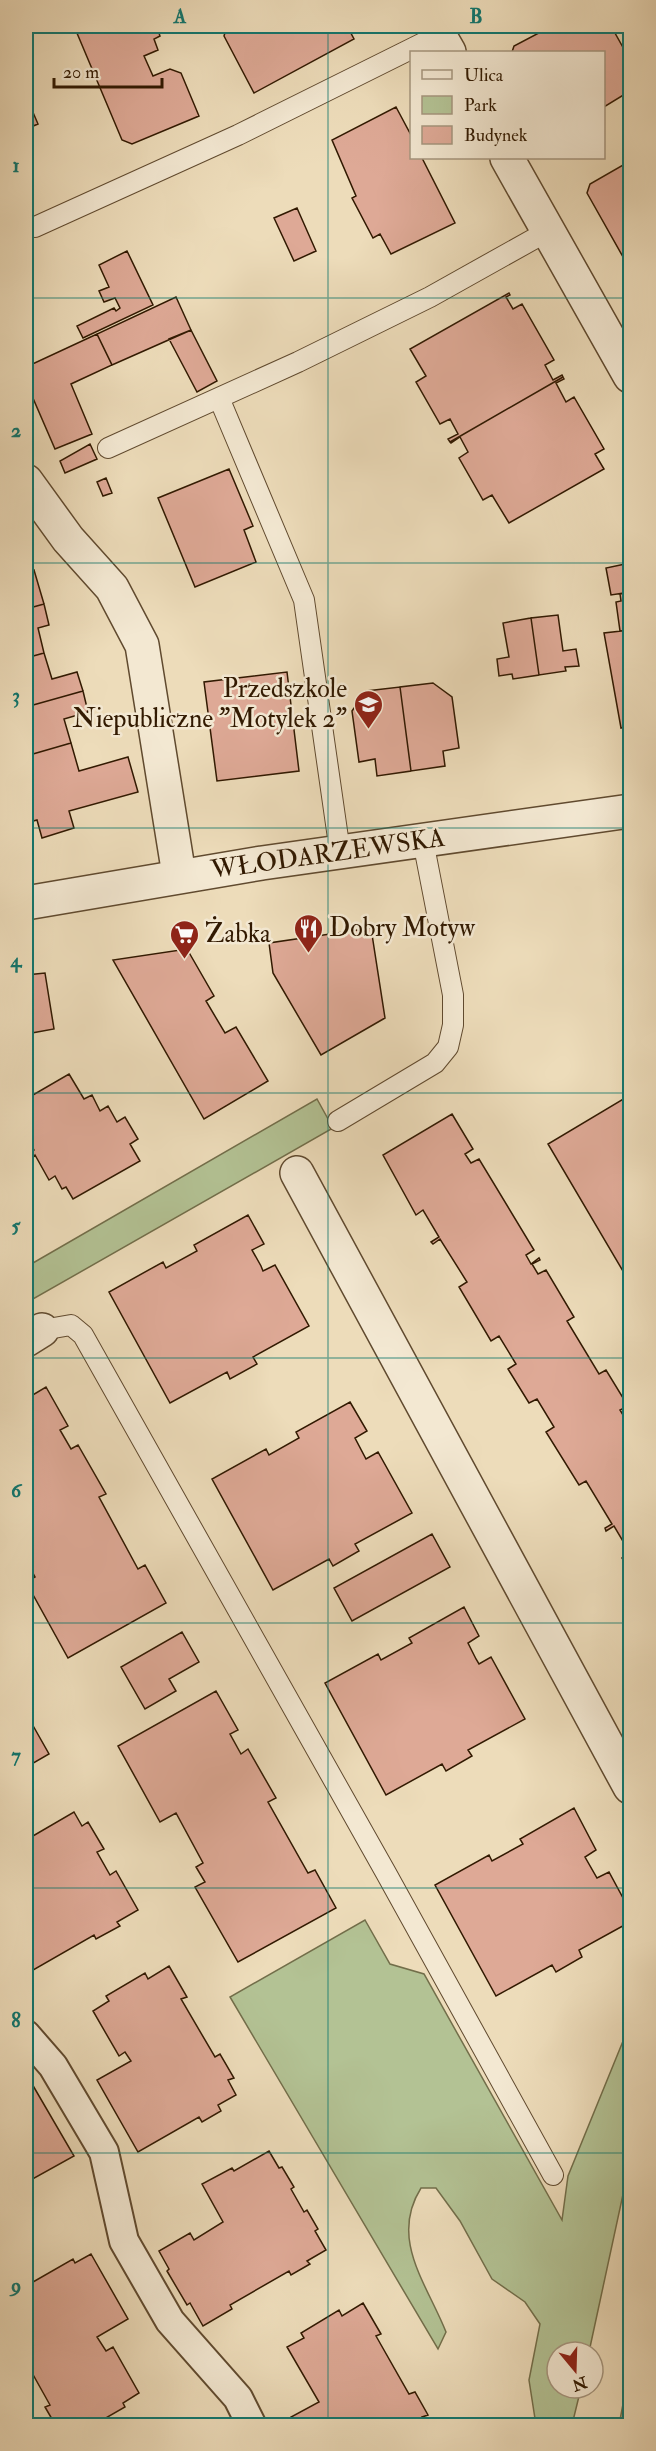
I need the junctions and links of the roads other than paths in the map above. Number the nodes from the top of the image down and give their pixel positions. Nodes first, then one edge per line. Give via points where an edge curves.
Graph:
1 (441, 38) edge
2 (414, 51) edge
3 (410, 53) edge
4 (508, 159) edge
5 (35, 227) dead end
6 (548, 231) junction
7 (630, 376) edge
8 (219, 398) junction
9 (108, 448) dead end
10 (26, 481) edge
11 (630, 812) edge
12 (423, 841) junction
13 (340, 852) junction
14 (179, 875) junction
15 (26, 903) edge
16 (338, 1121) dead end
17 (297, 1173) dead end
18 (34, 1335) edge
19 (630, 1787) edge
20 (26, 2035) edge
21 (553, 2175) dead end
22 (252, 2426) edge

1 - 2 lane
3 - 5 lane
4 - 6 street
6 - 7 street
6 - 8 lane via 420,302
8 - 9 lane
8 - 13 lane via 304,600
10 - 14 street via 112,588 142,645
11 - 12 street, WŁODARZEWSKA
12 - 13 street, WŁODARZEWSKA
12 - 16 lane via 453,995 448,1047 435,1063
13 - 14 street, WŁODARZEWSKA
14 - 15 street, WŁODARZEWSKA
17 - 19 street
18 - 21 lane via 71,1325 83,1335
20 - 22 street via 53,2066 104,2152 124,2241 170,2321 238,2398

